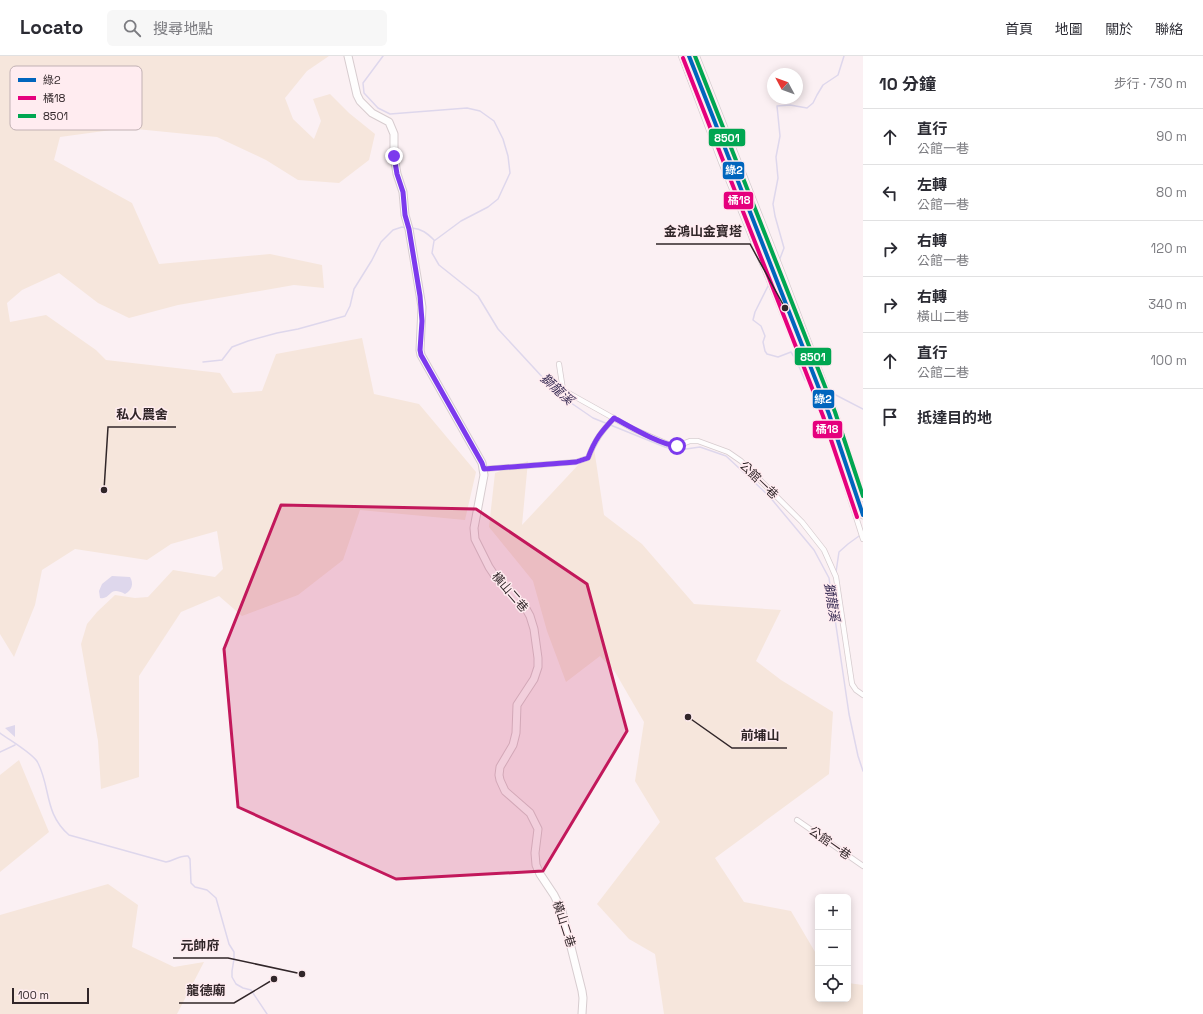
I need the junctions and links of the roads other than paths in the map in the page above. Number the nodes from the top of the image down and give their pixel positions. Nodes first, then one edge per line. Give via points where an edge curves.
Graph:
1 (348, 56) edge
2 (681, 56) edge
3 (689, 56) edge
4 (697, 56) edge
5 (559, 364) dead end
6 (612, 420) junction
7 (484, 469) junction
8 (863, 499) edge
9 (863, 515) edge
10 (863, 539) edge
11 (863, 695) edge
12 (797, 820) dead end
13 (863, 866) edge
14 (582, 1014) edge

1 - 7 street via 360,101 372,113 389,122 394,134 394,156 403,192 422,307 421,355
2 - 10 street via 824,416
3 - 9 street via 829,414
4 - 8 street via 835,411
5 - 6 street, 公館一巷 via 562,390
6 - 7 street via 594,442 588,458 576,462
6 - 11 street, 公館一巷 via 670,445 698,441 728,452 741,461 802,522 824,550 836,577 852,684
7 - 14 street, 橫山二巷 via 474,528 475,539 495,576 525,607 530,616 538,658 534,678 517,705 513,745 500,767 499,775 505,791 530,812 538,829 536,865 562,911 583,998
12 - 13 street, 公館一巷

